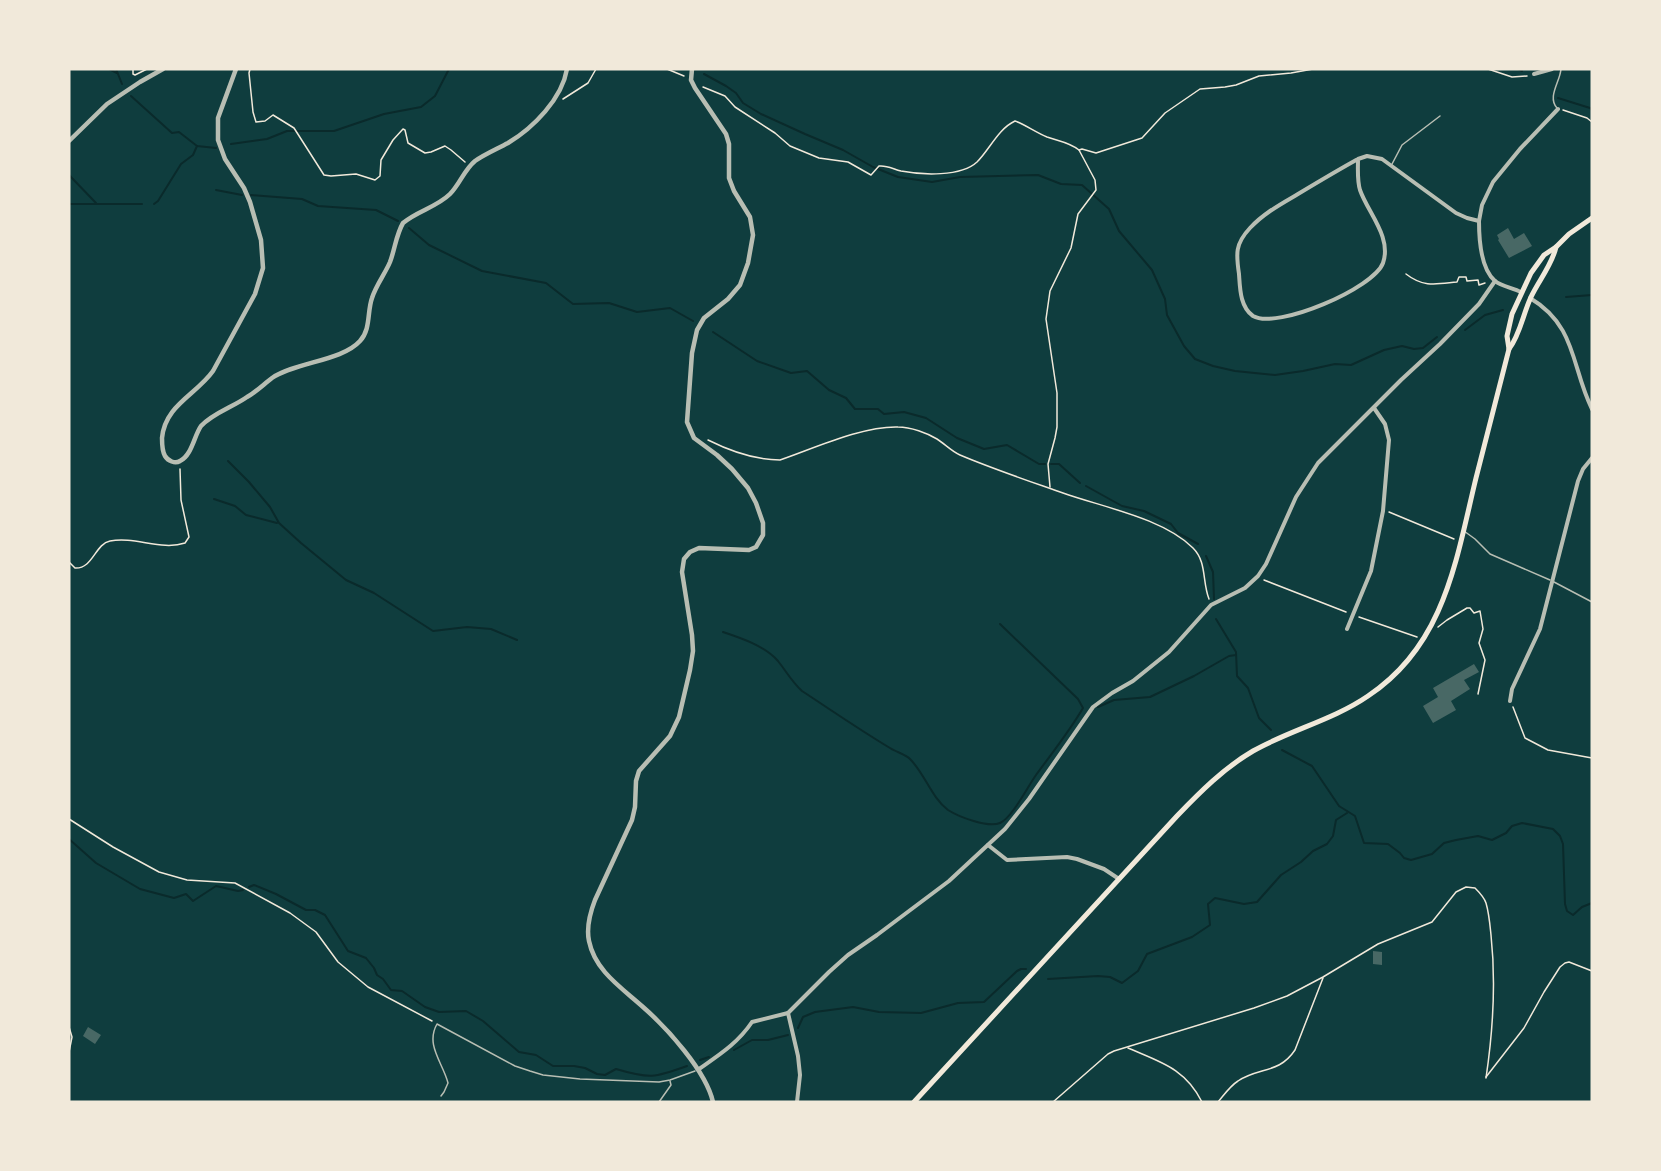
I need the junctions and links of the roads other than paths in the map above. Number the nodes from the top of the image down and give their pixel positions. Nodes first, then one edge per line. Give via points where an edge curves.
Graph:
1 (163, 69) edge
2 (236, 69) edge
3 (567, 69) edge
4 (692, 69) edge
5 (1552, 69) edge
6 (1560, 69) edge
7 (1534, 74) road end
8 (1558, 109) joint
9 (1440, 116) dead end
10 (69, 141) edge
11 (1358, 159) junction
12 (1391, 166) junction
13 (1592, 218) edge
14 (1479, 221) junction
15 (1556, 247) junction
16 (1495, 281) junction
17 (1521, 292) junction
18 (1530, 298) junction
19 (1509, 349) junction
20 (1374, 408) junction
21 (1592, 409) edge
22 (1592, 458) edge
23 (1463, 531) junction
24 (1553, 581) junction
25 (1592, 602) edge
26 (1347, 629) dead end
27 (1510, 701) road end
28 (988, 844) junction
29 (1119, 879) junction
30 (788, 1013) junction
31 (699, 1069) junction
32 (670, 1080) junction
33 (441, 1096) dead end
34 (659, 1102) edge
35 (713, 1102) edge
36 (797, 1102) edge
37 (914, 1102) edge

1 - 10 street via 107,104
2 - 3 street via 218,118 217,133 222,153 244,188 253,212 265,268 213,371 181,401 166,423 164,455 172,462 179,462 188,453 208,420 281,373 337,354 360,341 367,328 371,301 390,263 403,223 447,197 473,163 514,140 534,123 558,92
4 - 31 street via 693,84 726,134 729,178 750,217 753,236 740,285 704,318 697,330 687,422 694,438 748,488 761,517 763,535 756,547 749,550 699,548 683,562 693,651 679,717 670,736 639,771 634,814 595,900 588,930 591,950 604,971 655,1018
5 - 7 street
6 - 8 lane via 1552,98
8 - 14 street via 1493,182
9 - 12 lane via 1402,145
11 - 11 street via 1274,208 1250,227 1240,241 1236,255 1241,296 1254,316 1270,319 1300,313 1351,291 1381,267 1383,238 1361,192
11 - 12 street via 1373,156
12 - 14 street via 1456,213
13 - 15 main road
14 - 16 street via 1480,247
15 - 17 main road via 1544,255
15 - 18 main road
16 - 17 street
16 - 20 street via 1479,304
17 - 18 main road
17 - 19 main road via 1508,329
18 - 19 main road
18 - 21 street via 1552,316 1568,338
19 - 23 main road
20 - 26 street via 1389,440 1383,511 1371,571
20 - 28 street via 1333,447 1306,480 1258,576 1245,588 1211,605 1169,652 1100,700 1029,799
22 - 24 street via 1578,481
23 - 24 lane via 1490,554
23 - 29 main road via 1445,598 1424,639 1401,668 1368,696 1253,752 1219,776
24 - 25 lane
24 - 27 street via 1540,629
28 - 29 street via 1007,860 1067,857 1104,869
28 - 30 street via 936,892 848,955
29 - 37 main road
30 - 31 street via 752,1022 731,1047
30 - 36 street via 800,1075
31 - 32 lane
31 - 35 street
32 - 33 lane via 543,1075 515,1066 437,1024 434,1048 448,1083
32 - 34 lane via 671,1085

